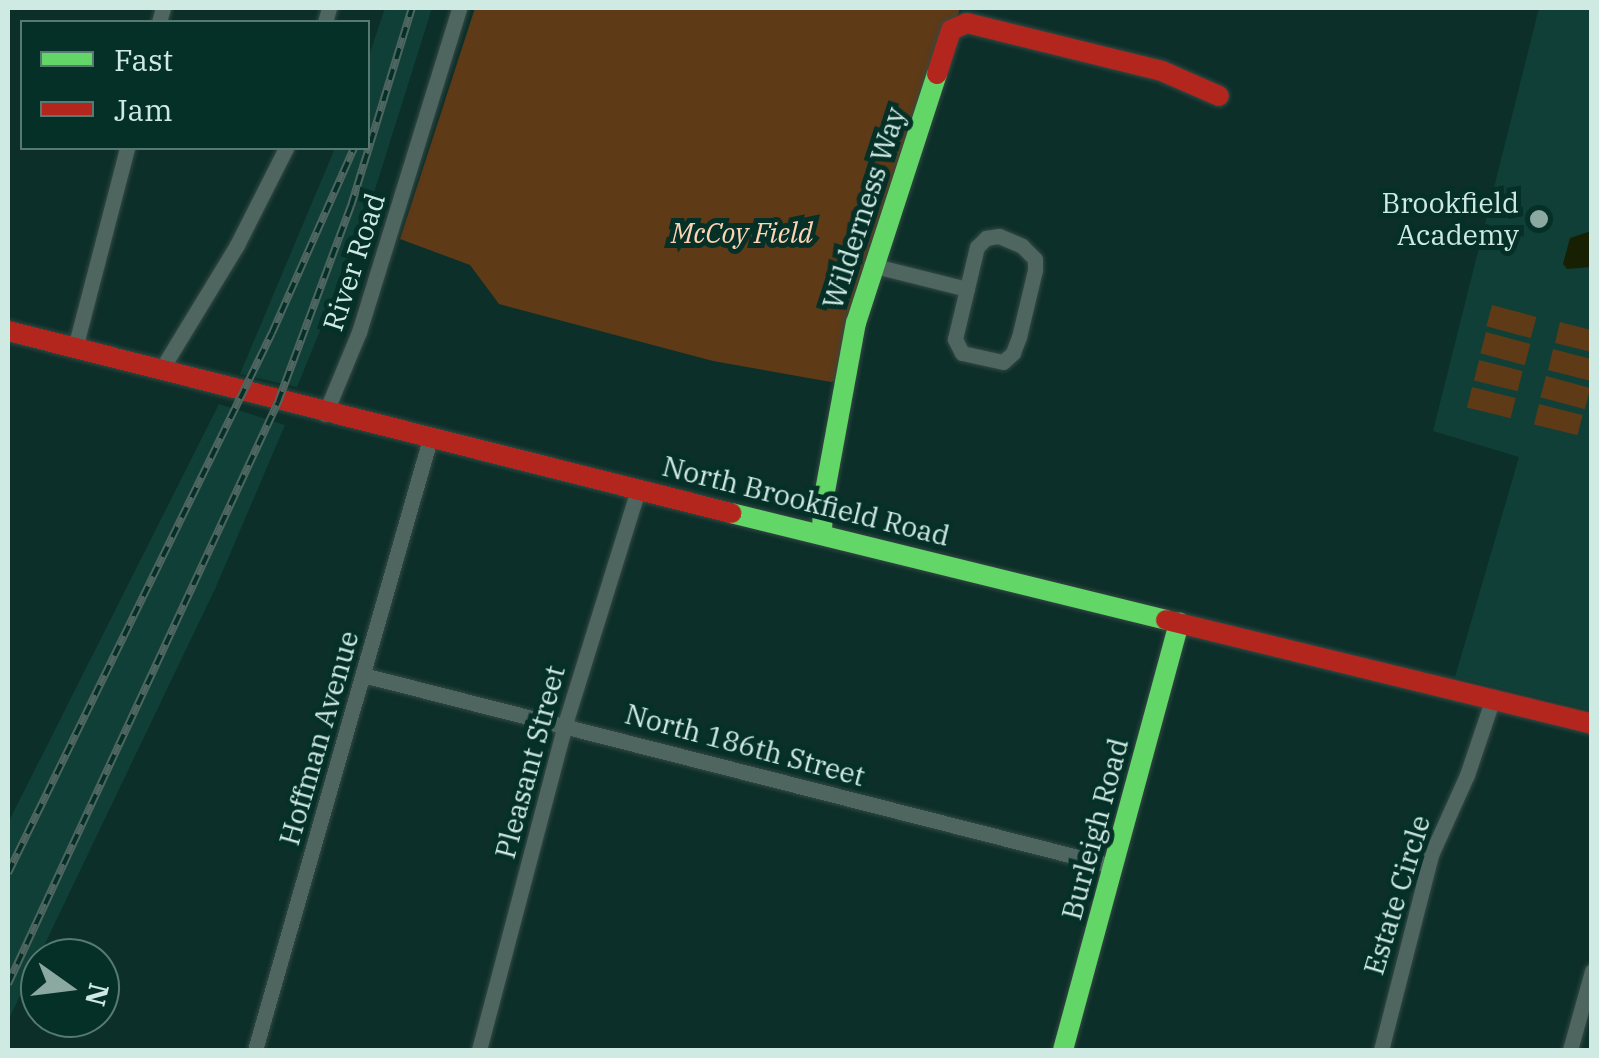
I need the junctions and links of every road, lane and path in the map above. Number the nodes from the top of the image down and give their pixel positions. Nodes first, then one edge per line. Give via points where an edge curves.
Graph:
1 (459, 8) edge
2 (1218, 96) dead end
3 (126, 150) edge
4 (285, 150) edge
5 (871, 265) junction
6 (967, 290) junction
7 (8, 331) edge
8 (75, 348) junction
9 (162, 370) junction
10 (326, 414) junction
11 (430, 439) junction
12 (638, 488) junction
13 (822, 533) junction
14 (1178, 622) junction
15 (362, 675) junction
16 (1492, 701) junction
17 (565, 724) junction
18 (1592, 724) edge
19 (1113, 866) junction
20 (1592, 971) edge
21 (254, 1050) edge
22 (480, 1050) edge
23 (1062, 1050) edge
24 (1381, 1050) edge
25 (1570, 1050) edge

1 - 10 street, River Road via 359,332
2 - 5 street, Wilderness Way via 1162,70 957,24 945,40 914,151
3 - 8 street
4 - 9 street
5 - 6 street
5 - 13 street, Wilderness Way via 833,438
6 - 6 street via 977,247 986,238 1009,238 1035,259 1019,337 1003,362 958,347
7 - 8 street, North Brookfield Road
8 - 9 street, North Brookfield Road
9 - 10 street, North Brookfield Road
10 - 11 street, North Brookfield Road
11 - 12 street, North Brookfield Road
11 - 15 street, Hoffman Avenue
12 - 13 street, North Brookfield Road
12 - 17 street, Pleasant Street
13 - 14 street, North Brookfield Road
14 - 16 street, North Brookfield Road
14 - 19 street, Burleigh Road
15 - 17 street, North 186th Street
15 - 21 street, Hoffman Avenue
16 - 18 street, North Brookfield Road
16 - 24 street, Estate Circle via 1430,855
17 - 19 street, North 186th Street
17 - 22 street, Pleasant Street
19 - 23 street, Burleigh Road
20 - 25 street

